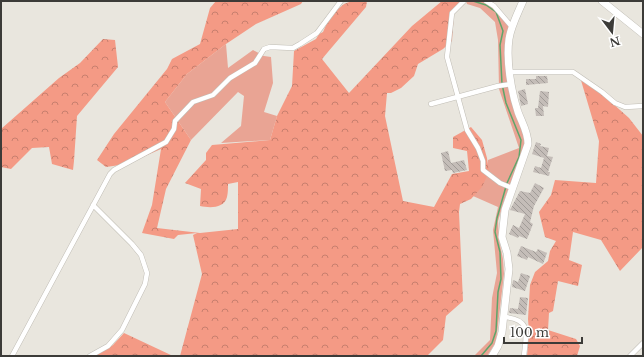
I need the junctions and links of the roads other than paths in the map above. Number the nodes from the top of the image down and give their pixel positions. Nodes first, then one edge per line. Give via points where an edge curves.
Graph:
1 (341, 1) edge
2 (463, 1) edge
3 (486, 1) edge
4 (523, 1) edge
5 (602, 1) edge
6 (512, 27) junction
7 (643, 34) edge
8 (510, 72) junction
9 (512, 84) junction
10 (458, 97) junction
11 (431, 104) dead end
12 (643, 106) edge
13 (512, 188) junction
14 (93, 206) junction
15 (504, 317) junction
16 (643, 343) edge
17 (12, 356) edge
18 (90, 356) edge
19 (492, 356) edge
20 (524, 356) edge
21 (630, 356) edge

1 - 14 street via 317,33 293,48 264,49 255,63 230,78 213,95 193,102 175,121 174,129 166,142 110,174
2 - 10 street via 452,13 447,57
3 - 6 street via 494,6
4 - 6 street
5 - 7 street
6 - 8 street via 508,47
8 - 9 street
8 - 12 street via 573,72 615,103 625,107
9 - 10 street
9 - 13 street via 518,113 527,132 528,144
10 - 11 street
10 - 13 street via 467,130 483,161 483,170 500,183
13 - 15 street via 502,231 509,268
14 - 17 street
14 - 18 street via 141,255 147,273 145,284 122,330 108,346
15 - 19 street via 500,339
15 - 20 street via 515,318 525,327
16 - 21 street

